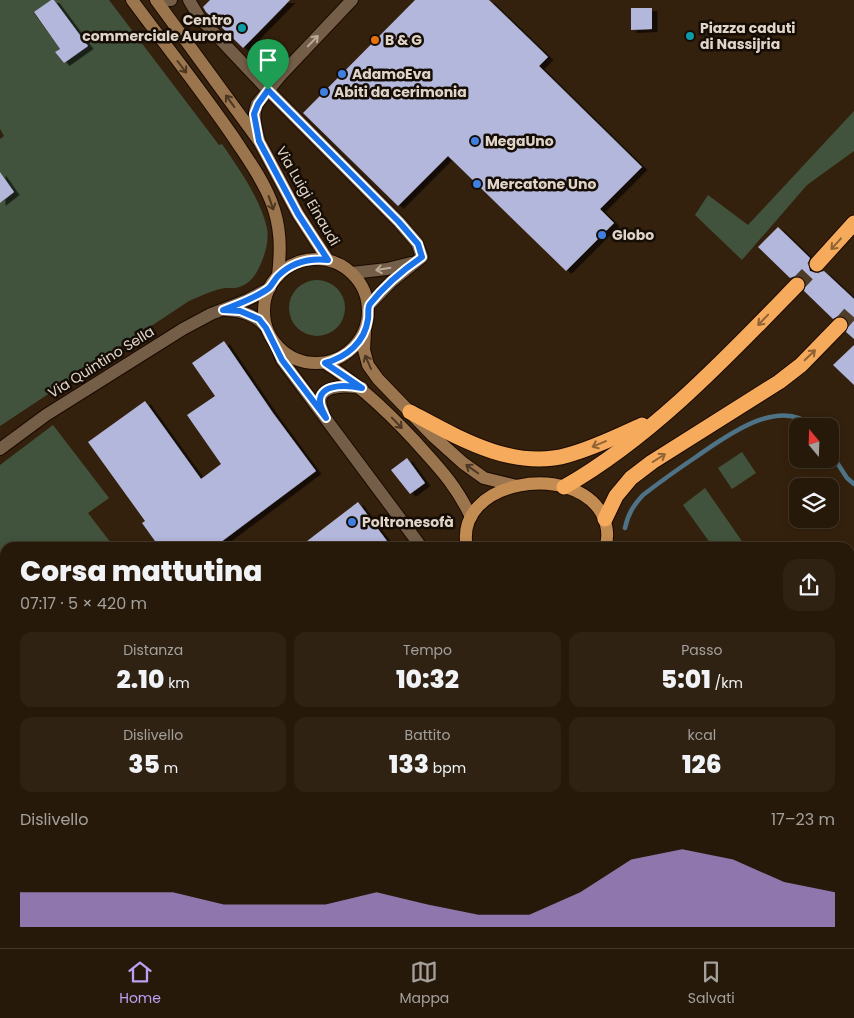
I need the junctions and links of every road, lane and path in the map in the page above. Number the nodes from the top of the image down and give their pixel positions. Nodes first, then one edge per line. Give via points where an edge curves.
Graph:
1 (132, 0) edge
2 (171, 0) edge
3 (189, 0) edge
4 (352, 0) edge
5 (156, 1) edge
6 (268, 90) junction
7 (259, 141) junction
8 (854, 223) edge
9 (328, 260) junction
10 (414, 263) junction
11 (817, 264) tunnel mouth
12 (352, 273) junction
13 (278, 276) junction
14 (797, 285) tunnel mouth
15 (270, 288) junction
16 (368, 306) junction
17 (223, 310) junction
18 (840, 325) tunnel mouth
19 (266, 328) junction
20 (365, 330) junction
21 (276, 344) junction
22 (325, 363) junction
23 (362, 388) junction
24 (410, 412) junction
25 (660, 417) junction
26 (326, 418) junction
27 (0, 448) edge
28 (517, 486) junction
29 (564, 487) junction
30 (471, 516) junction
31 (605, 520) junction
32 (418, 542) edge
33 (467, 542) edge
34 (606, 542) edge

1 -> 13 main road, Via Luigi Einaudi via 223,122 261,180 278,230 281,248
2 - 5 street
3 - 6 street via 200,17
6 -> 4 street
7 -> 5 main road, Via Luigi Einaudi
6 - 7 street via 254,114
6 - 10 street via 408,232 418,244 422,257
7 - 9 main road, Via Luigi Einaudi via 298,214
8 -> 11 highway
9 - 12 main road, Via Luigi Einaudi
9 - 13 main road, Via Luigi Einaudi via 301,262
10 -> 12 street
10 - 16 street
12 - 16 main road, Via Luigi Einaudi via 363,288
13 - 15 main road, Via Luigi Einaudi
14 -> 25 highway via 724,360
15 - 17 street, Via Quintino Sella
15 - 19 main road, Via Luigi Einaudi via 264,306
16 - 20 main road, Via Luigi Einaudi
17 - 19 street, Via Quintino Sella via 250,314
17 - 27 street, Via Quintino Sella via 198,320 147,350
31 -> 18 highway via 616,496 631,478 778,382 801,365
19 - 21 main road, Via Luigi Einaudi
20 - 22 main road, Via Luigi Einaudi via 349,352
24 -> 20 main road, Via Luigi Einaudi via 368,365 364,350
21 - 22 main road, Via Luigi Einaudi via 298,360
21 - 26 street via 282,360
22 - 23 main road, Via Luigi Einaudi
23 - 26 street via 343,385 322,394 321,407
23 -> 30 main road, Via Luigi Einaudi via 450,480
25 -> 24 highway via 566,456 539,459 488,450
28 -> 24 main road, Via Luigi Einaudi via 484,478 463,463
25 - 29 highway via 613,457
26 - 32 street
28 - 29 main road, Via Luigi Einaudi via 533,483
28 - 30 main road, Via Luigi Einaudi via 488,498
29 - 31 main road, Via Luigi Einaudi via 591,500
30 - 33 main road via 466,528
31 - 34 main road

